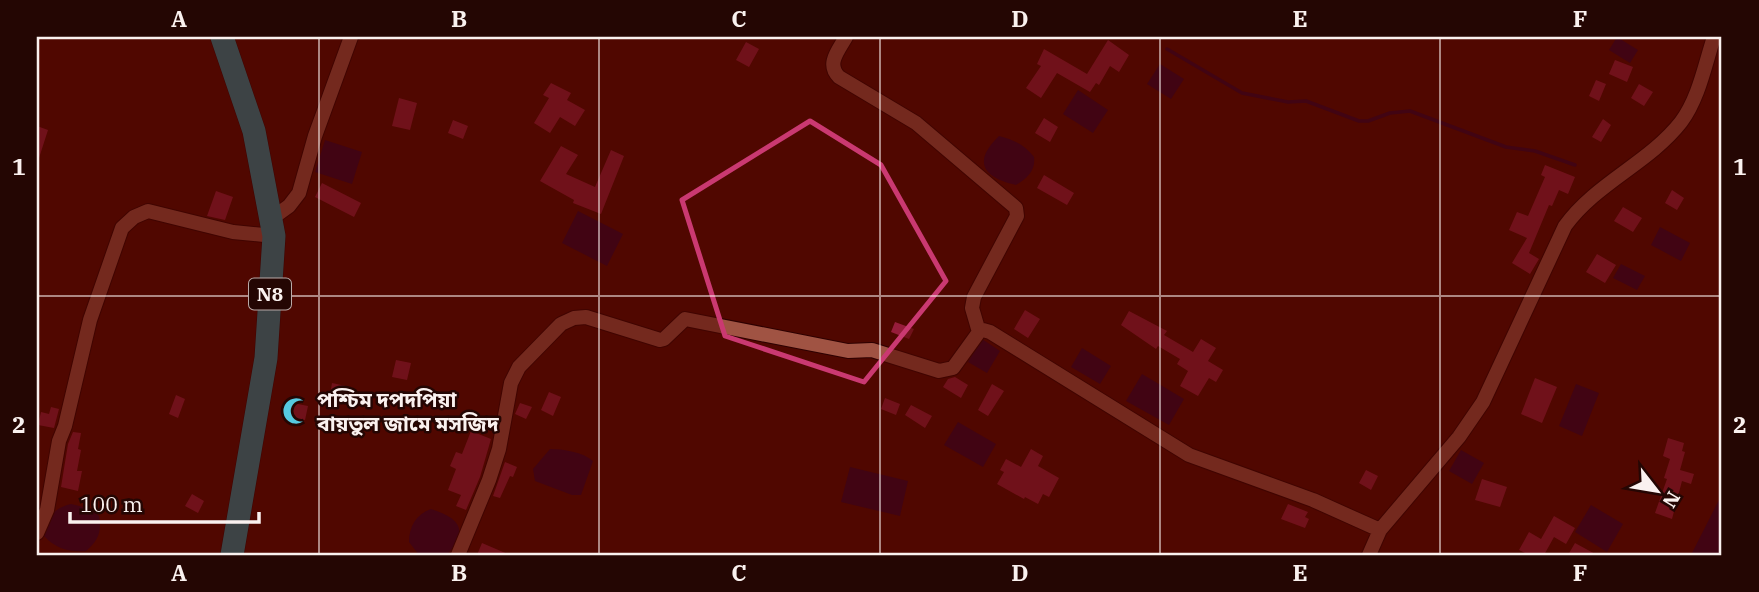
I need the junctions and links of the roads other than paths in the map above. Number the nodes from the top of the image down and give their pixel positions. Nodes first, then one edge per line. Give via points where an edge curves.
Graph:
1 (222, 37) edge
2 (351, 37) edge
3 (846, 37) edge
4 (1714, 37) edge
5 (272, 228) junction
6 (979, 332) junction
7 (1381, 530) junction
8 (37, 533) edge
9 (232, 555) edge
10 (458, 555) edge
11 (1369, 555) edge

1 - 5 highway, N8 via 254,131
2 - 5 street via 314,136 299,193
3 - 6 street via 832,70 916,123 1016,208 1017,216 974,297 972,308
4 - 7 street via 1682,121 1578,209 1483,402
5 - 8 street via 233,232 148,211 121,228 90,320 59,441 47,510
5 - 9 highway, N8 via 266,358
6 - 7 street via 990,332 1189,455
6 - 10 street via 953,368 939,371 872,350 848,351 685,319 660,340 586,317 574,318 548,336 519,367 511,383 499,449
7 - 11 street

